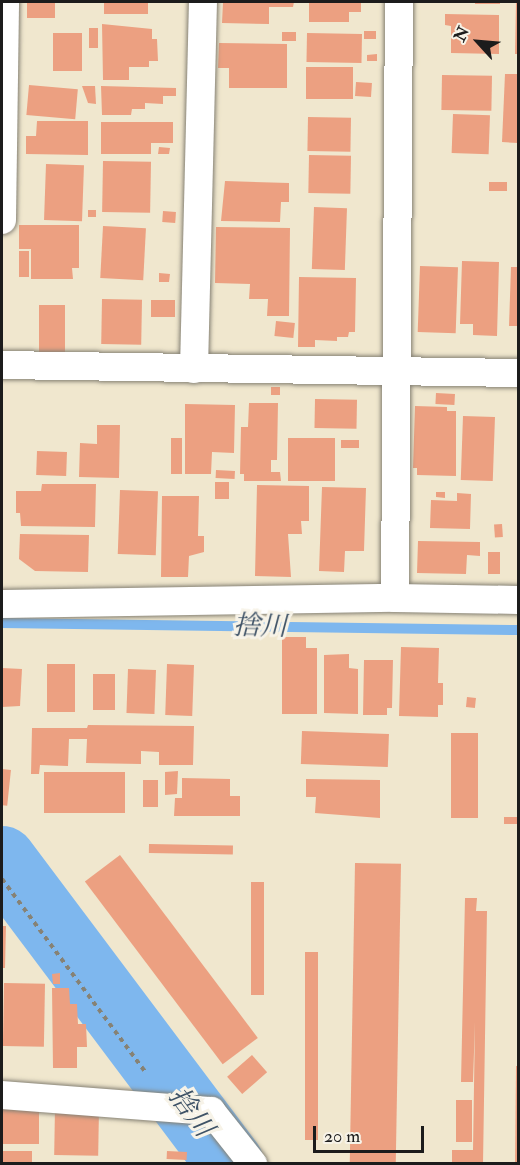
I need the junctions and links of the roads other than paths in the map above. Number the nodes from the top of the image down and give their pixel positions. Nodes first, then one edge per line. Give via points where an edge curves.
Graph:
1 (5, 2) edge
2 (202, 2) edge
3 (399, 2) edge
4 (2, 220) edge
5 (2, 365) edge
6 (194, 369) junction
7 (397, 372) junction
8 (519, 373) edge
9 (395, 598) junction
10 (519, 600) edge
11 (2, 604) edge
12 (2, 1095) edge
13 (253, 1164) edge

1 - 4 street
2 - 6 street
3 - 7 street
5 - 6 street
6 - 7 street
7 - 8 street
7 - 9 street
9 - 10 street
9 - 11 street
12 - 13 street via 211,1111

